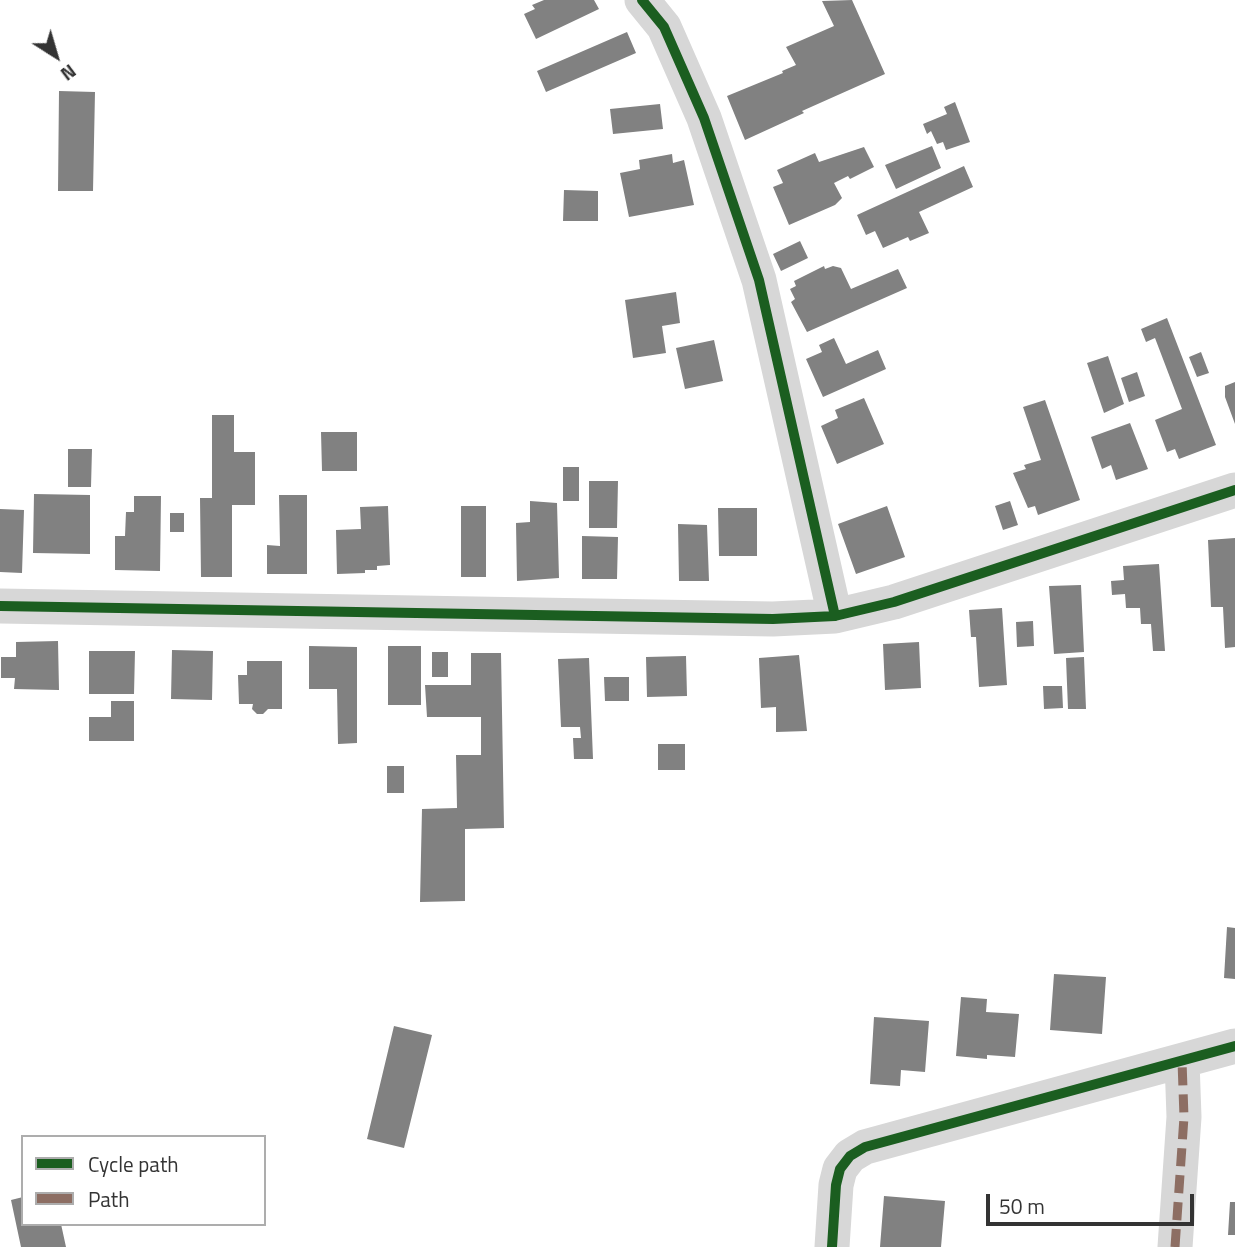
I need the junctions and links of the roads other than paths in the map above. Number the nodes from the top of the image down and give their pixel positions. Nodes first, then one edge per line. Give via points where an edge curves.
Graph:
1 (642, 0) edge
2 (1235, 490) edge
3 (0, 606) edge
4 (835, 616) junction
5 (1235, 1046) edge
6 (1182, 1060) junction
7 (832, 1247) edge
8 (1175, 1247) edge

1 - 4 street via 664,27 704,118 759,280
2 - 4 street via 894,602
3 - 4 street via 773,619
5 - 6 street
6 - 7 street via 865,1147 840,1169
6 - 8 street via 1184,1117

